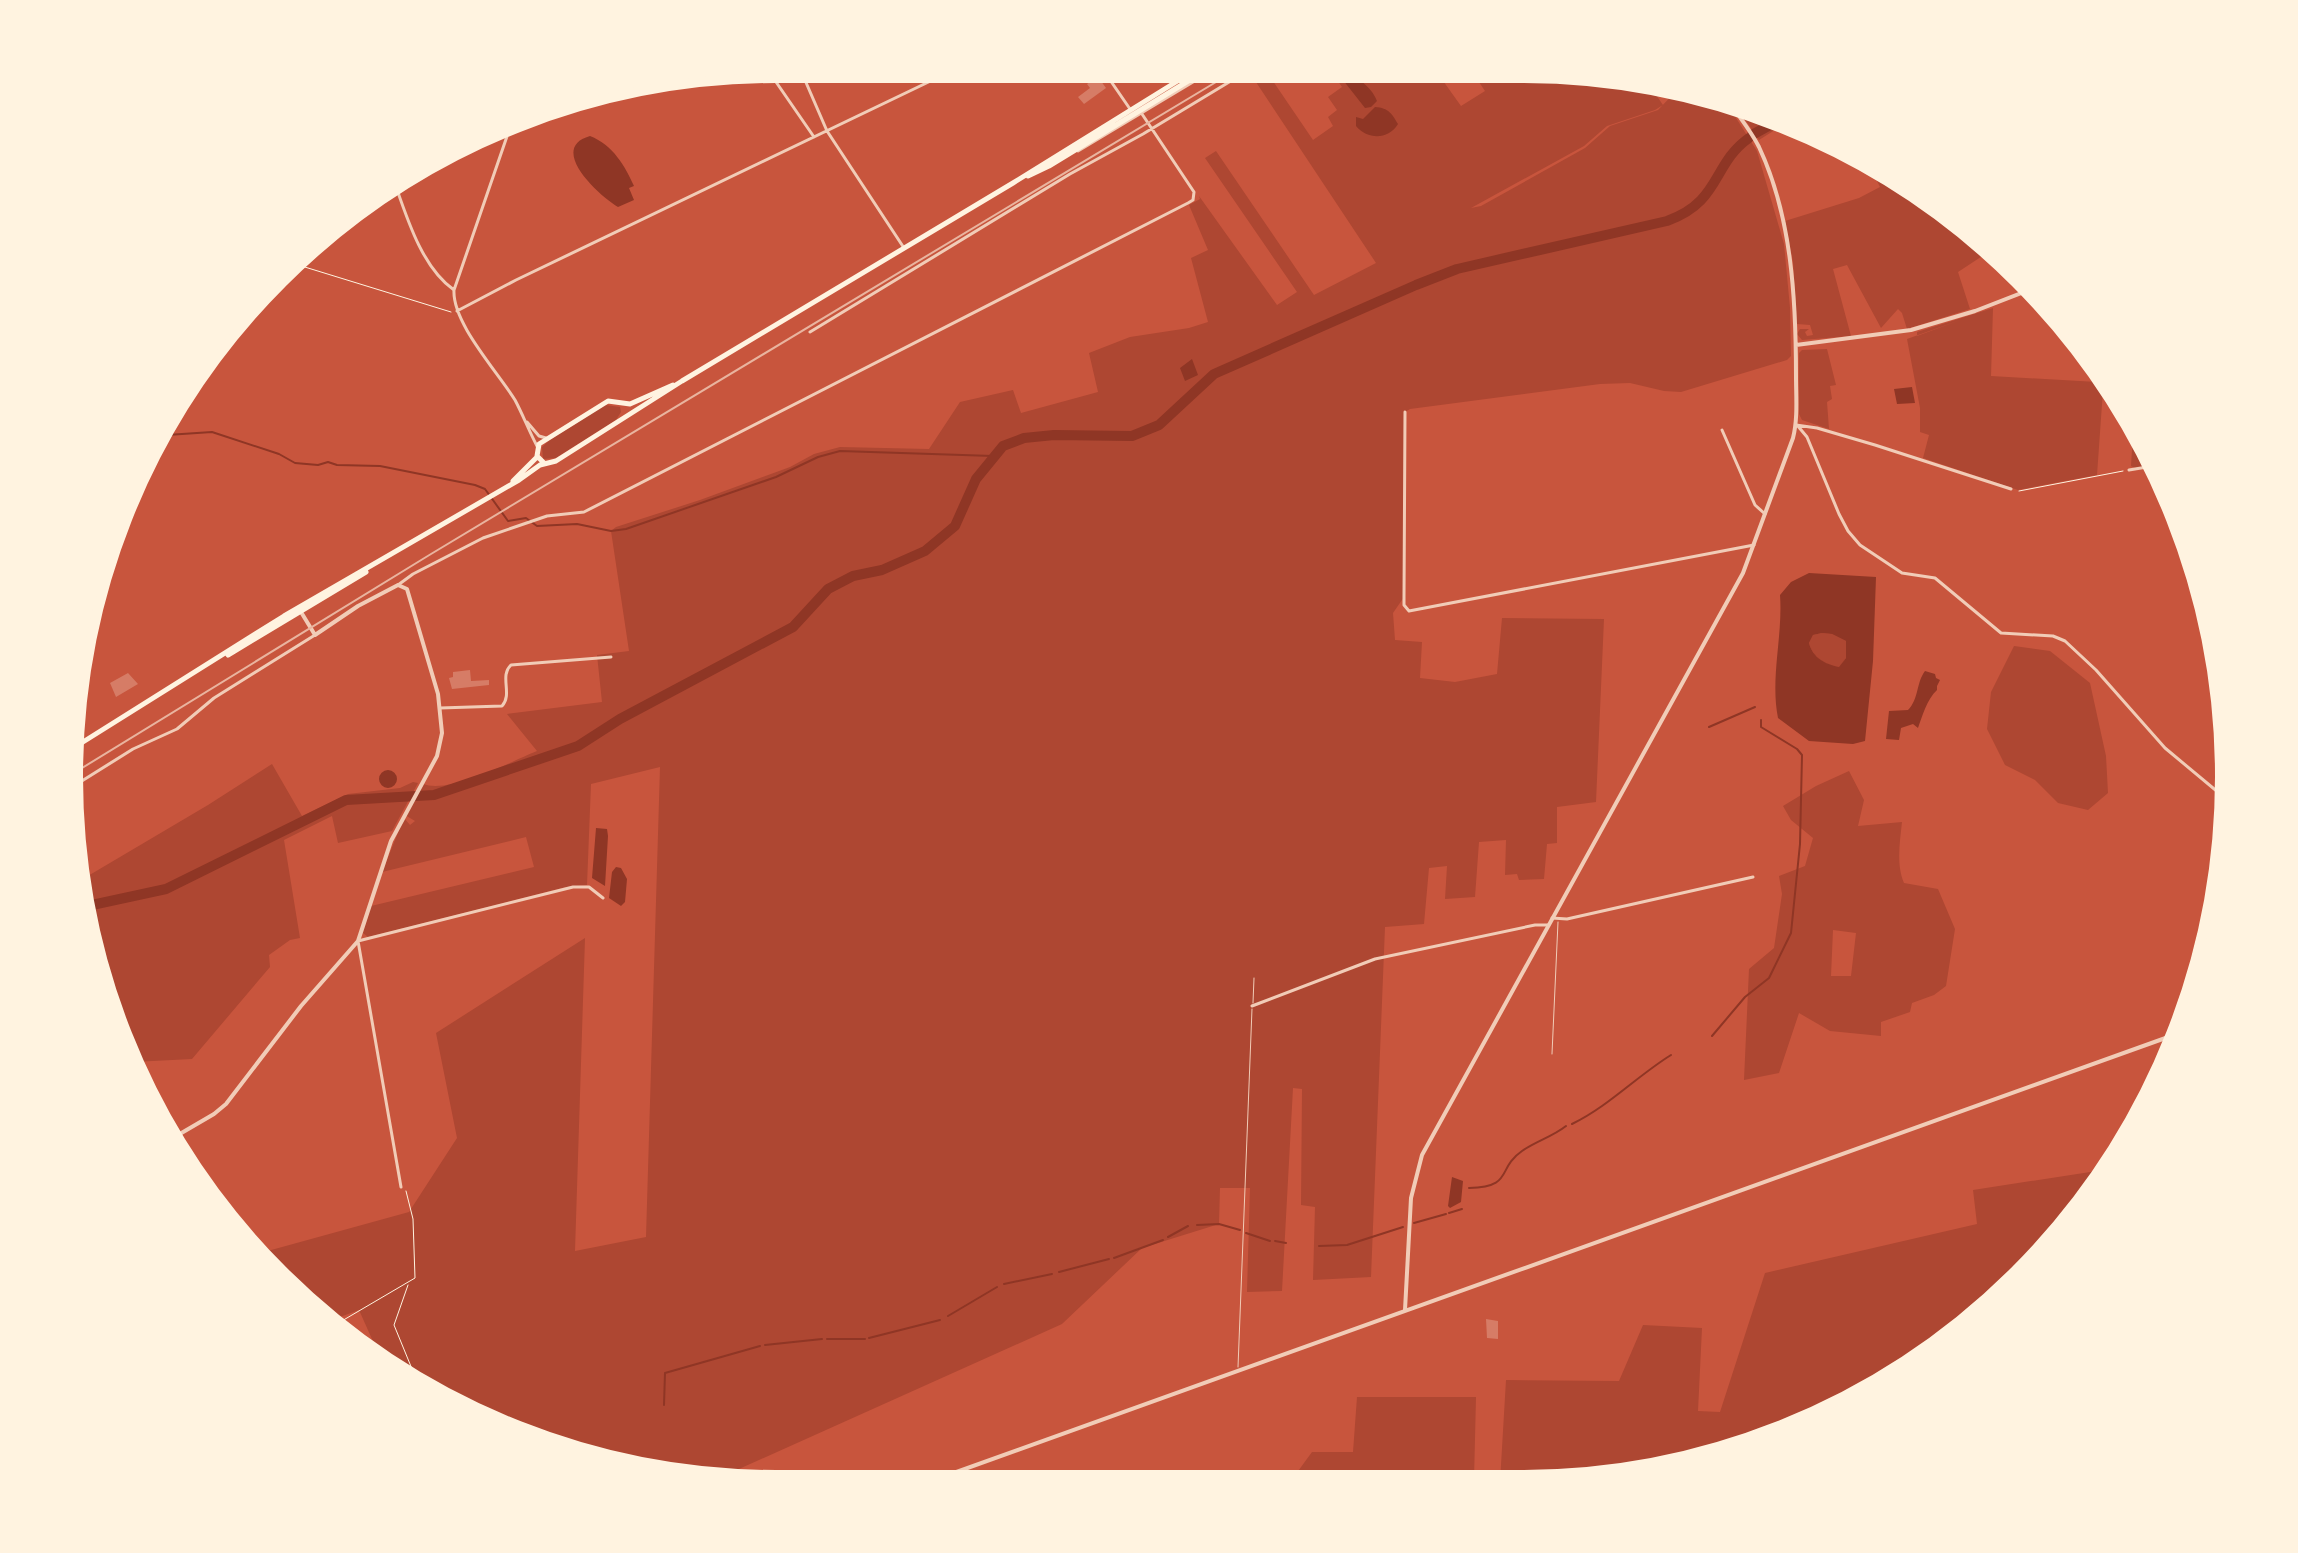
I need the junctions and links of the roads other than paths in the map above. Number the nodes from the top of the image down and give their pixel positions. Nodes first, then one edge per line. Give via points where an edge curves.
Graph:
1 (773, 78) edge
2 (804, 78) edge
3 (1109, 78) edge
4 (1181, 78) edge
5 (1193, 78) edge
6 (1200, 78) edge
7 (1236, 78) edge
8 (936, 79) edge
9 (1130, 109) junction
10 (1736, 112) edge
11 (1142, 114) junction
12 (1151, 129) junction
13 (509, 131) edge
14 (827, 131) junction
15 (814, 137) junction
16 (1049, 166) junction
17 (1013, 183) junction
18 (397, 190) edge
19 (904, 248) junction
20 (454, 290) junction
21 (2024, 292) edge
22 (457, 312) junction
23 (810, 332) dead end
24 (1796, 345) junction
25 (682, 381) junction
26 (622, 404) junction
27 (1405, 412) dead end
28 (524, 419) junction
29 (621, 421) junction
30 (1796, 425) junction
31 (1722, 430) dead end
32 (546, 438) junction
33 (537, 448) junction
34 (537, 456) junction
35 (545, 463) junction
36 (2147, 467) edge
37 (2129, 470) road end
38 (502, 489) junction
39 (2011, 489) road end
40 (1765, 514) junction
41 (1754, 545) junction
42 (387, 557) junction
43 (398, 585) junction
44 (301, 612) junction
45 (315, 635) junction
46 (611, 657) dead end
47 (209, 664) junction
48 (440, 708) junction
49 (79, 745) edge
50 (78, 783) edge
51 (2220, 794) edge
52 (1753, 877) dead end
53 (603, 898) dead end
54 (1555, 918) junction
55 (1548, 925) junction
56 (358, 941) junction
57 (1254, 978) dead end
58 (1252, 1006) junction
59 (2170, 1036) edge
60 (1552, 1054) dead end
61 (178, 1135) edge
62 (401, 1187) road end
63 (1405, 1310) junction
64 (1238, 1370) junction
65 (948, 1475) edge

1 - 15 street
2 - 14 street
3 - 9 street
4 - 9 main road
5 - 16 main road
6 - 11 street
7 - 12 street
8 - 14 street
9 - 17 main road
10 - 24 street via 1758,144 1785,231
11 - 12 street
11 - 16 street
12 - 23 street
12 - 43 street via 1194,192 1193,200 584,512 539,519 483,538
13 - 20 street
14 - 15 street
14 - 19 street
15 - 22 street
16 - 17 main road
17 - 19 main road
18 - 20 street via 411,231 442,281
19 - 25 main road
20 - 22 street
21 - 24 street via 1911,330
22 - 28 street
24 - 30 street
25 - 26 main road
25 - 29 main road
26 - 29 main road
26 - 32 main road via 608,401
27 - 41 street via 1404,605 1409,611
28 - 32 street
28 - 33 street
29 - 35 main road
30 - 39 street
30 - 40 street
30 - 51 street via 1807,437 1839,514 1860,545 1902,573 1935,578 2001,633 2065,641 2165,748
31 - 40 street via 1755,505
32 - 33 main road
33 - 34 main road
34 - 35 main road
34 - 38 main road
35 - 38 main road
36 - 37 street
38 - 42 main road
40 - 41 street
41 - 54 street
42 - 44 main road
42 - 47 main road
43 - 45 street
43 - 48 street via 407,589
44 - 45 street
44 - 47 main road
45 - 50 street via 214,698 177,729
46 - 48 street via 511,665 505,673 507,698 502,706
47 - 49 main road
48 - 56 street via 440,744 382,864
52 - 54 street
53 - 56 street via 589,887 573,887
54 - 55 street
54 - 60 lane
55 - 58 street via 1394,954
55 - 63 street via 1422,1155 1411,1198
56 - 61 street via 226,1104
56 - 62 street
57 - 58 lane
58 - 64 lane
59 - 63 street
63 - 64 street
64 - 65 street

